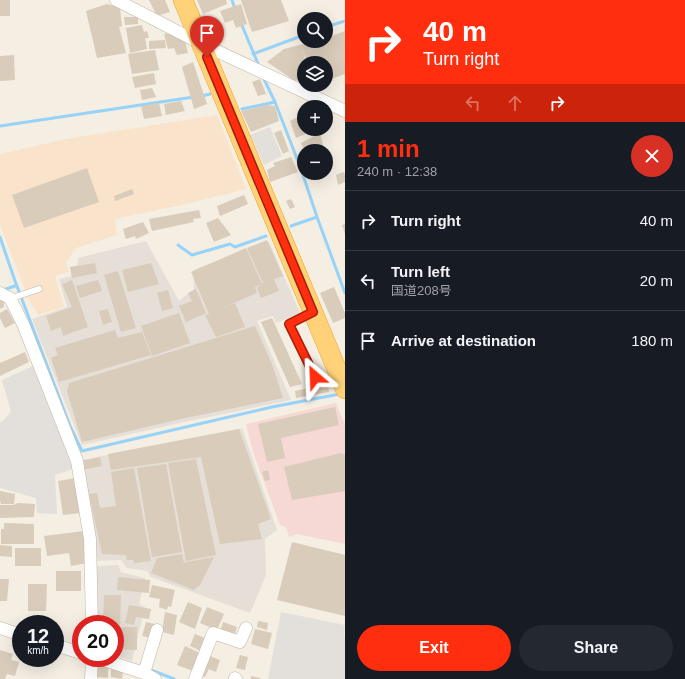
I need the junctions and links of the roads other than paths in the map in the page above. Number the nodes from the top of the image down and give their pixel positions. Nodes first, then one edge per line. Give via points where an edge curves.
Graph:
1 (116, 0) edge
2 (183, 0) edge
3 (202, 44) junction
4 (345, 111) edge
5 (39, 289) dead end
6 (0, 292) edge
7 (15, 297) dead end
8 (313, 312) junction
9 (342, 382) edge
10 (92, 615) edge
11 (0, 628) edge
12 (246, 628) dead end
13 (157, 630) dead end
14 (12, 632) edge
15 (124, 665) edge
16 (91, 667) edge
17 (149, 672) edge
18 (90, 679) edge
19 (195, 679) edge

1 - 3 street
2 - 3 highway
3 - 4 street
3 - 8 highway
5 - 7 lane
6 - 10 street via 10,298 23,324 77,461 90,539
8 - 9 highway
8 - 9 lane via 289,324 315,377
11 - 14 street
12 - 19 street via 240,642 213,633
13 - 17 street
15 - 17 street
16 - 18 street

